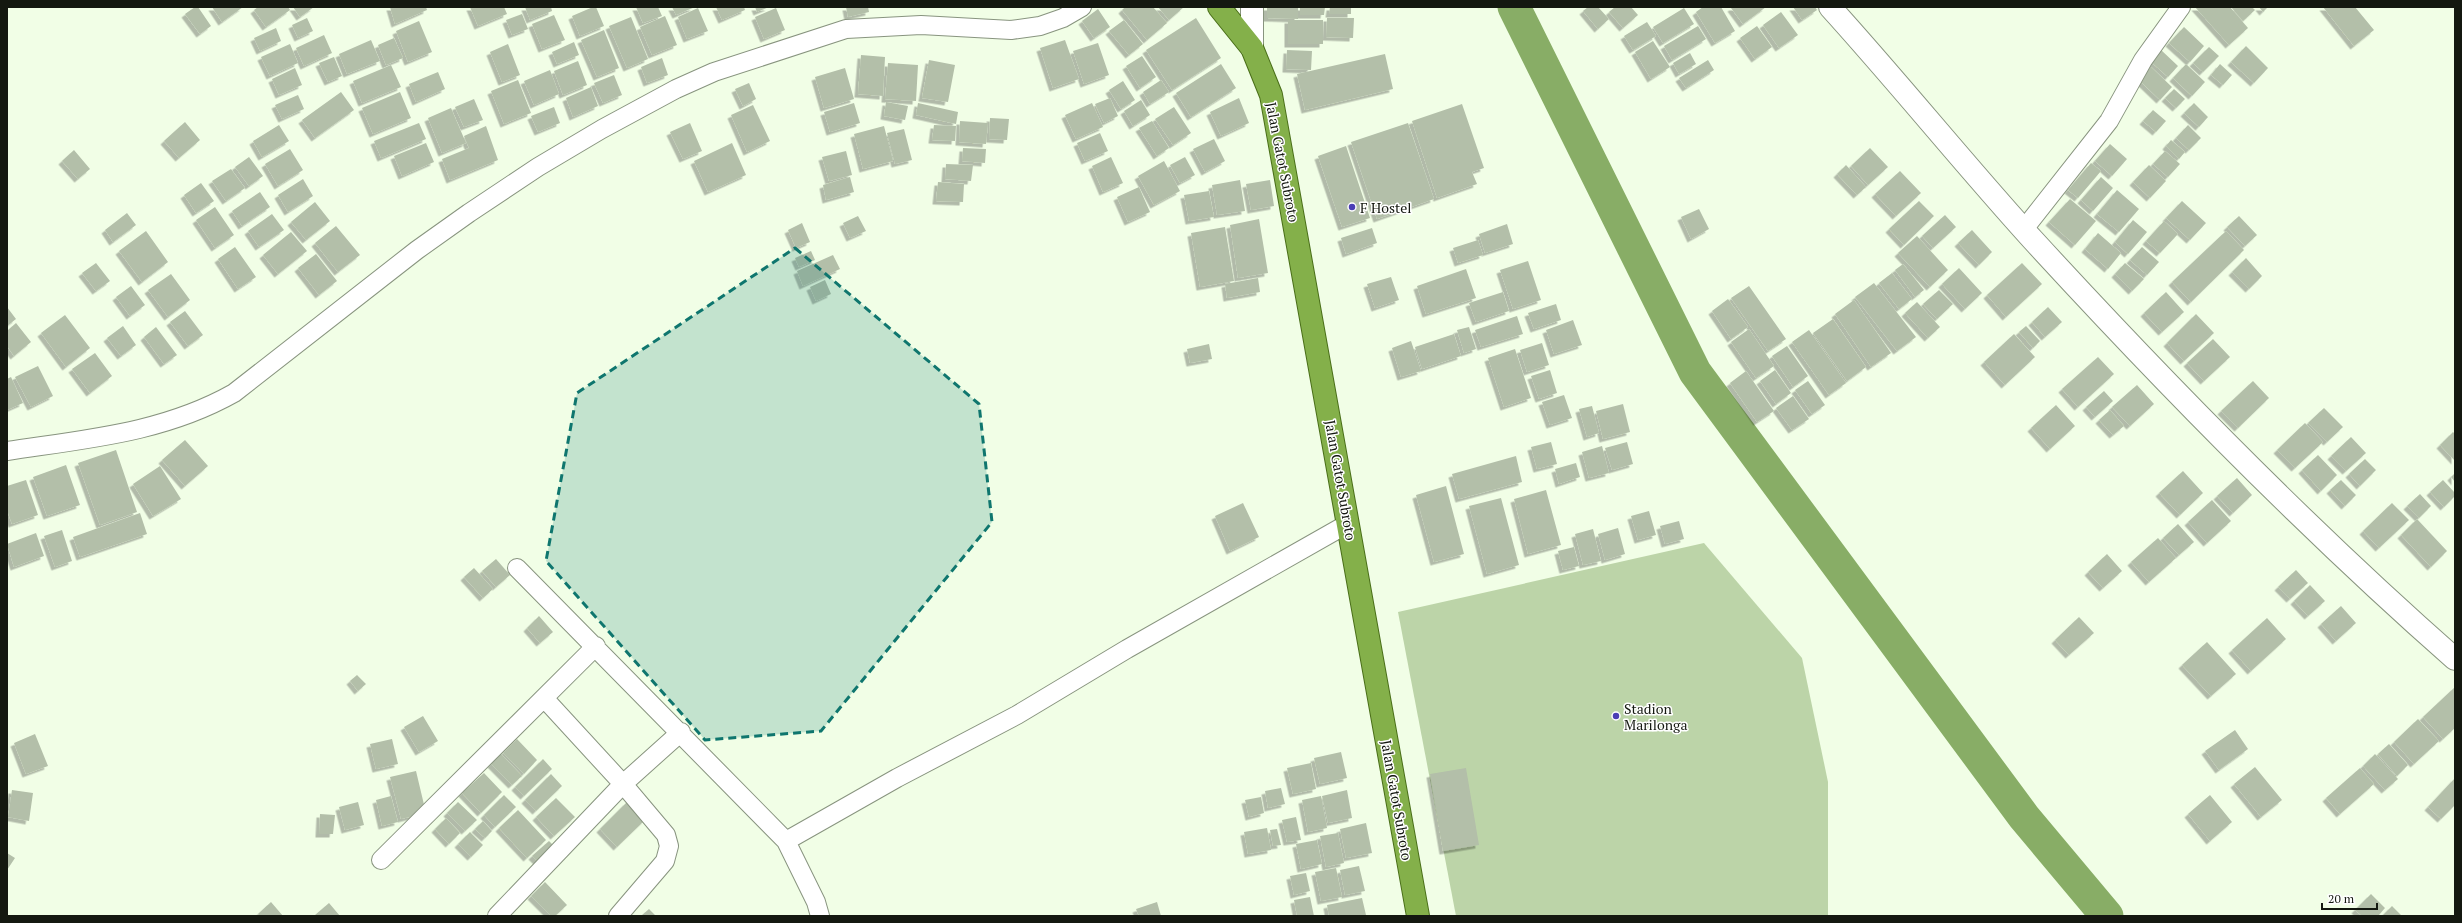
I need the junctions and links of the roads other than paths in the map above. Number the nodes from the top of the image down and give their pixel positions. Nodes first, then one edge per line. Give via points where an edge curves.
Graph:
1 (1082, 7) edge
2 (1219, 7) edge
3 (1252, 7) edge
4 (1830, 7) edge
5 (2181, 7) edge
6 (1252, 48) junction
7 (2024, 229) junction
8 (7, 451) edge
9 (1349, 523) junction
10 (517, 568) dead end
11 (596, 646) junction
12 (2455, 659) edge
13 (544, 698) junction
14 (681, 732) junction
15 (623, 784) junction
16 (786, 841) junction
17 (381, 860) dead end
18 (497, 916) edge
19 (618, 916) edge
20 (820, 916) edge
21 (1418, 916) edge

1 - 8 street via 1063,18 1040,26 1011,30 921,25 846,29 714,72 670,93 538,167 417,250 234,393 207,408 128,433
2 - 6 highway, Jalan Gatot Subroto
3 - 6 street
4 - 7 street
5 - 7 street via 2143,60 2109,121
6 - 9 highway, Jalan Gatot Subroto via 1271,95
7 - 12 street via 2157,374 2310,527
9 - 16 street via 1127,649 1017,715 897,778
9 - 21 highway, Jalan Gatot Subroto
10 - 11 street
11 - 13 street
11 - 14 street
13 - 15 street
13 - 17 street
14 - 15 street
14 - 16 street
15 - 18 street
15 - 19 street via 666,835 669,846 665,861
16 - 20 street via 816,902

